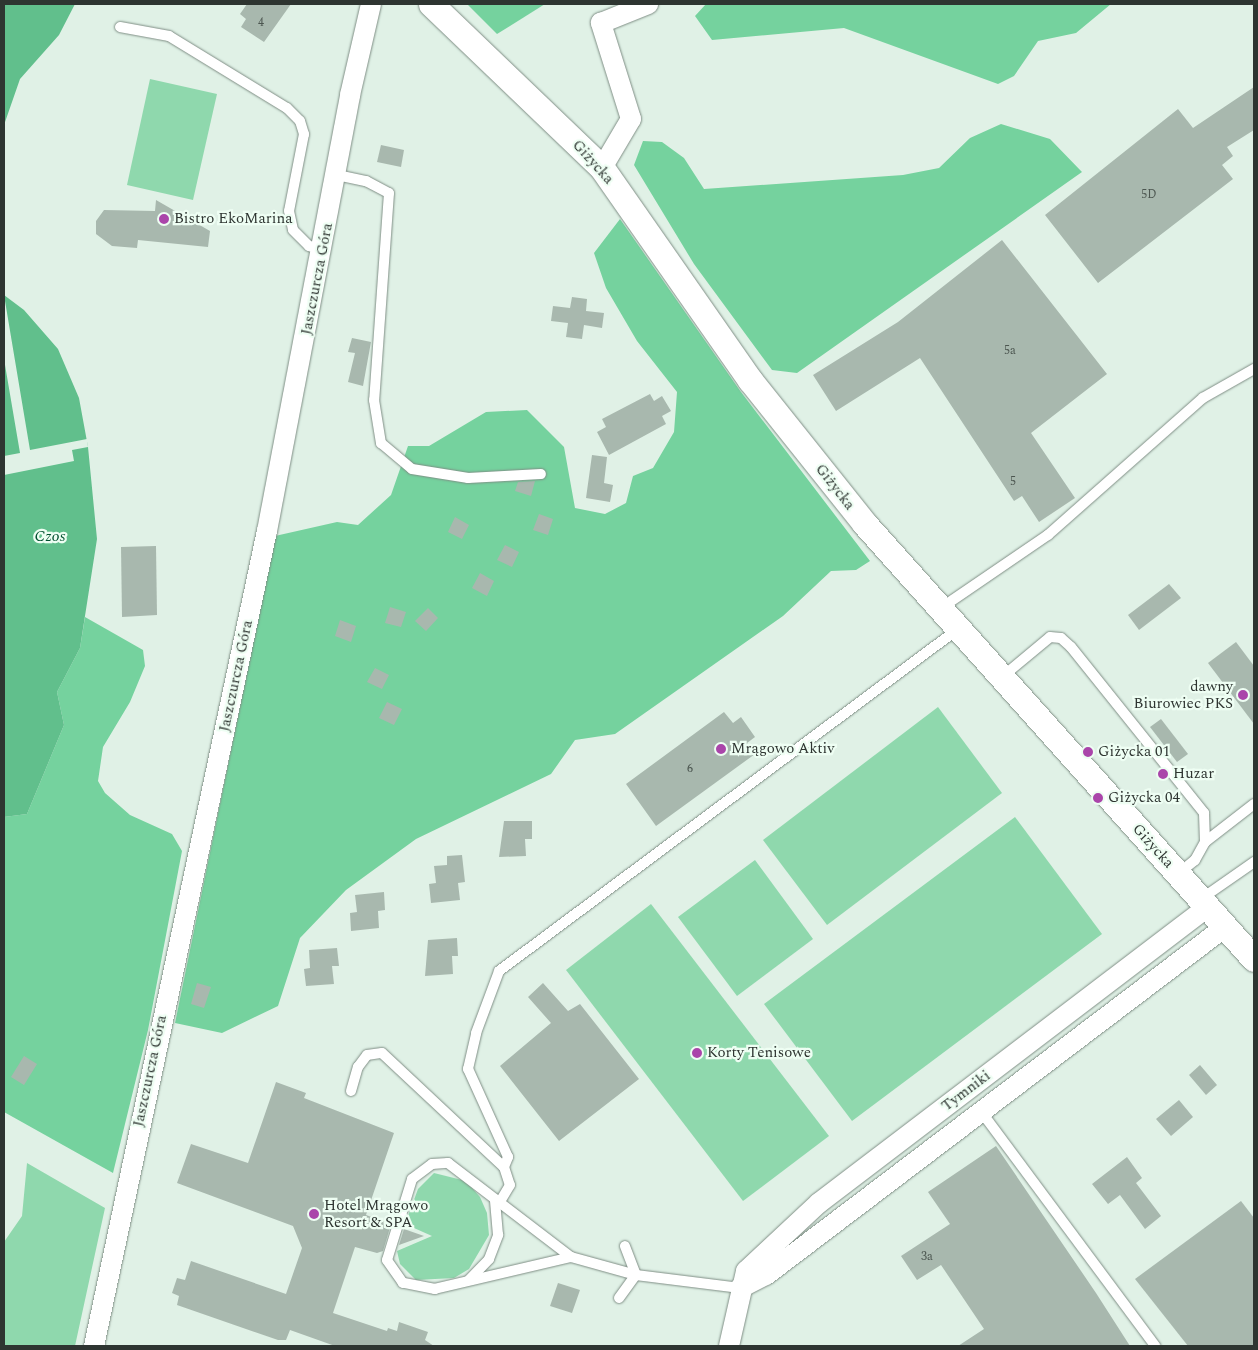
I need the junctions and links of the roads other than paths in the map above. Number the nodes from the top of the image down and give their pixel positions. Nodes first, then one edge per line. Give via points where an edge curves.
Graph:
1 (372, 4) edge
2 (431, 4) edge
3 (648, 4) edge
4 (120, 27) dead end
5 (602, 168) junction
6 (337, 175) junction
7 (323, 250) junction
8 (1254, 369) edge
9 (541, 474) dead end
10 (940, 608) junction
11 (959, 629) junction
12 (1002, 677) junction
13 (1254, 804) edge
14 (1205, 842) junction
15 (1254, 862) edge
16 (1178, 874) junction
17 (1205, 903) junction
18 (1225, 927) junction
19 (1254, 959) edge
20 (351, 1091) dead end
21 (980, 1110) junction
22 (504, 1167) junction
23 (497, 1201) junction
24 (625, 1246) dead end
25 (571, 1257) junction
26 (636, 1275) junction
27 (469, 1281) junction
28 (740, 1288) junction
29 (619, 1298) dead end
30 (94, 1346) edge
31 (728, 1346) edge
32 (1155, 1346) edge

1 - 6 street, Jaszczurcza Góra
2 - 5 street, Giżycka
3 - 5 street via 601,23 631,118
4 - 7 lane via 169,36 287,108 300,121 304,134 288,211 293,230 309,246
5 - 10 street, Giżycka via 750,380 864,523
6 - 7 street, Jaszczurcza Góra
6 - 9 lane via 366,181 389,193 374,400 381,443 412,469 468,478
7 - 30 street, Jaszczurcza Góra
8 - 10 lane via 1203,398 1048,535
10 - 11 street, Giżycka
11 - 12 street, Giżycka
11 - 22 lane via 499,971 476,1033 468,1069 508,1157
12 - 14 lane via 1050,637 1061,638 1204,813
12 - 16 street, Giżycka
13 - 14 lane
14 - 16 lane via 1195,860
15 - 17 lane
16 - 17 street, Giżycka
17 - 18 street, Giżycka
17 - 28 street, Tymniki via 820,1203 746,1271
18 - 19 street, Giżycka
18 - 21 street, Tymniki
20 - 22 lane via 358,1067 367,1055 382,1053
21 - 28 street, Tymniki via 766,1275
21 - 32 lane
22 - 23 lane via 510,1185
23 - 25 lane
23 - 27 lane via 498,1235 489,1259
23 - 27 lane via 448,1162 419,1170 412,1179 387,1260 403,1283 418,1288 454,1288
24 - 26 lane
25 - 26 lane
25 - 27 lane
26 - 28 lane
26 - 29 lane
28 - 31 street, Tymniki

